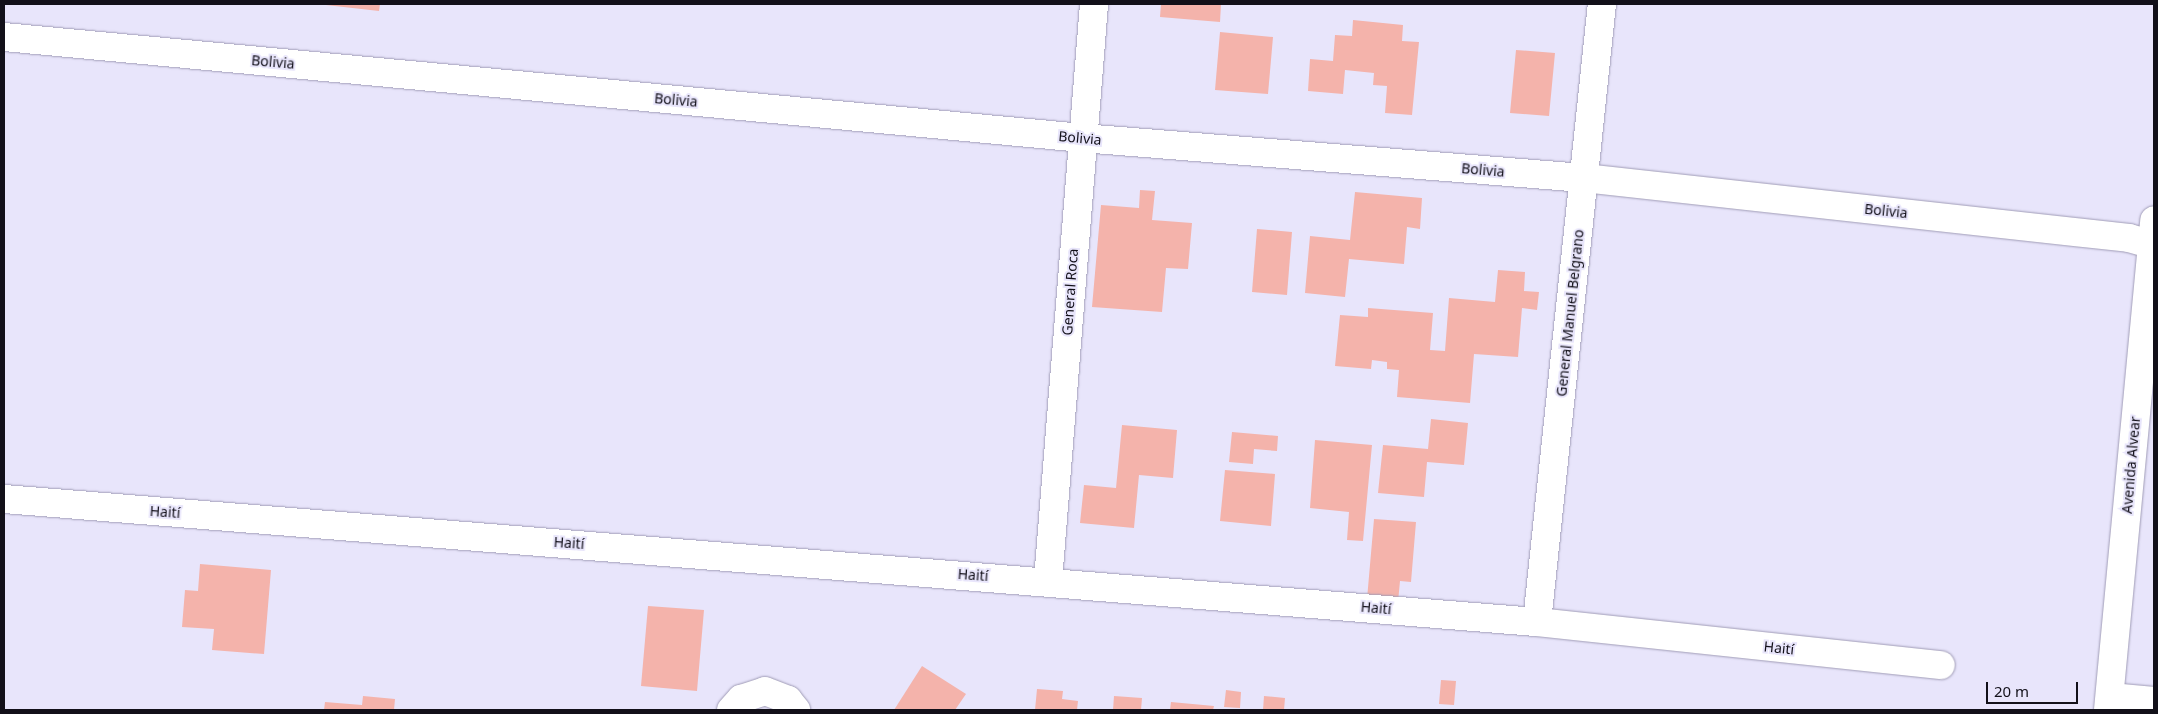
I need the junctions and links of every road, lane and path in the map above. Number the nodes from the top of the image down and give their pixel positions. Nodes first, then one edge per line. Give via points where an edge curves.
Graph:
1 (1094, 4) edge
2 (1602, 4) edge
3 (4, 37) edge
4 (1082, 138) junction
5 (1584, 178) junction
6 (2153, 237) edge
7 (4, 499) edge
8 (1048, 581) junction
9 (1538, 622) junction
10 (1941, 665) dead end
11 (2154, 701) edge
12 (2109, 704) edge
13 (731, 710) edge
14 (796, 710) edge

1 - 4 street, General Roca
2 - 5 street, General Manuel Belgrano
3 - 4 street, Bolivia
4 - 5 street, Bolivia
4 - 8 street, General Roca
5 - 6 street, Bolivia via 2129,238
5 - 9 street, General Manuel Belgrano
6 - 12 street, Avenida Alvear
7 - 8 street, Haití
8 - 9 street, Haití
9 - 10 street, Haití
11 - 12 street
13 - 14 street via 741,699 765,691 788,700

